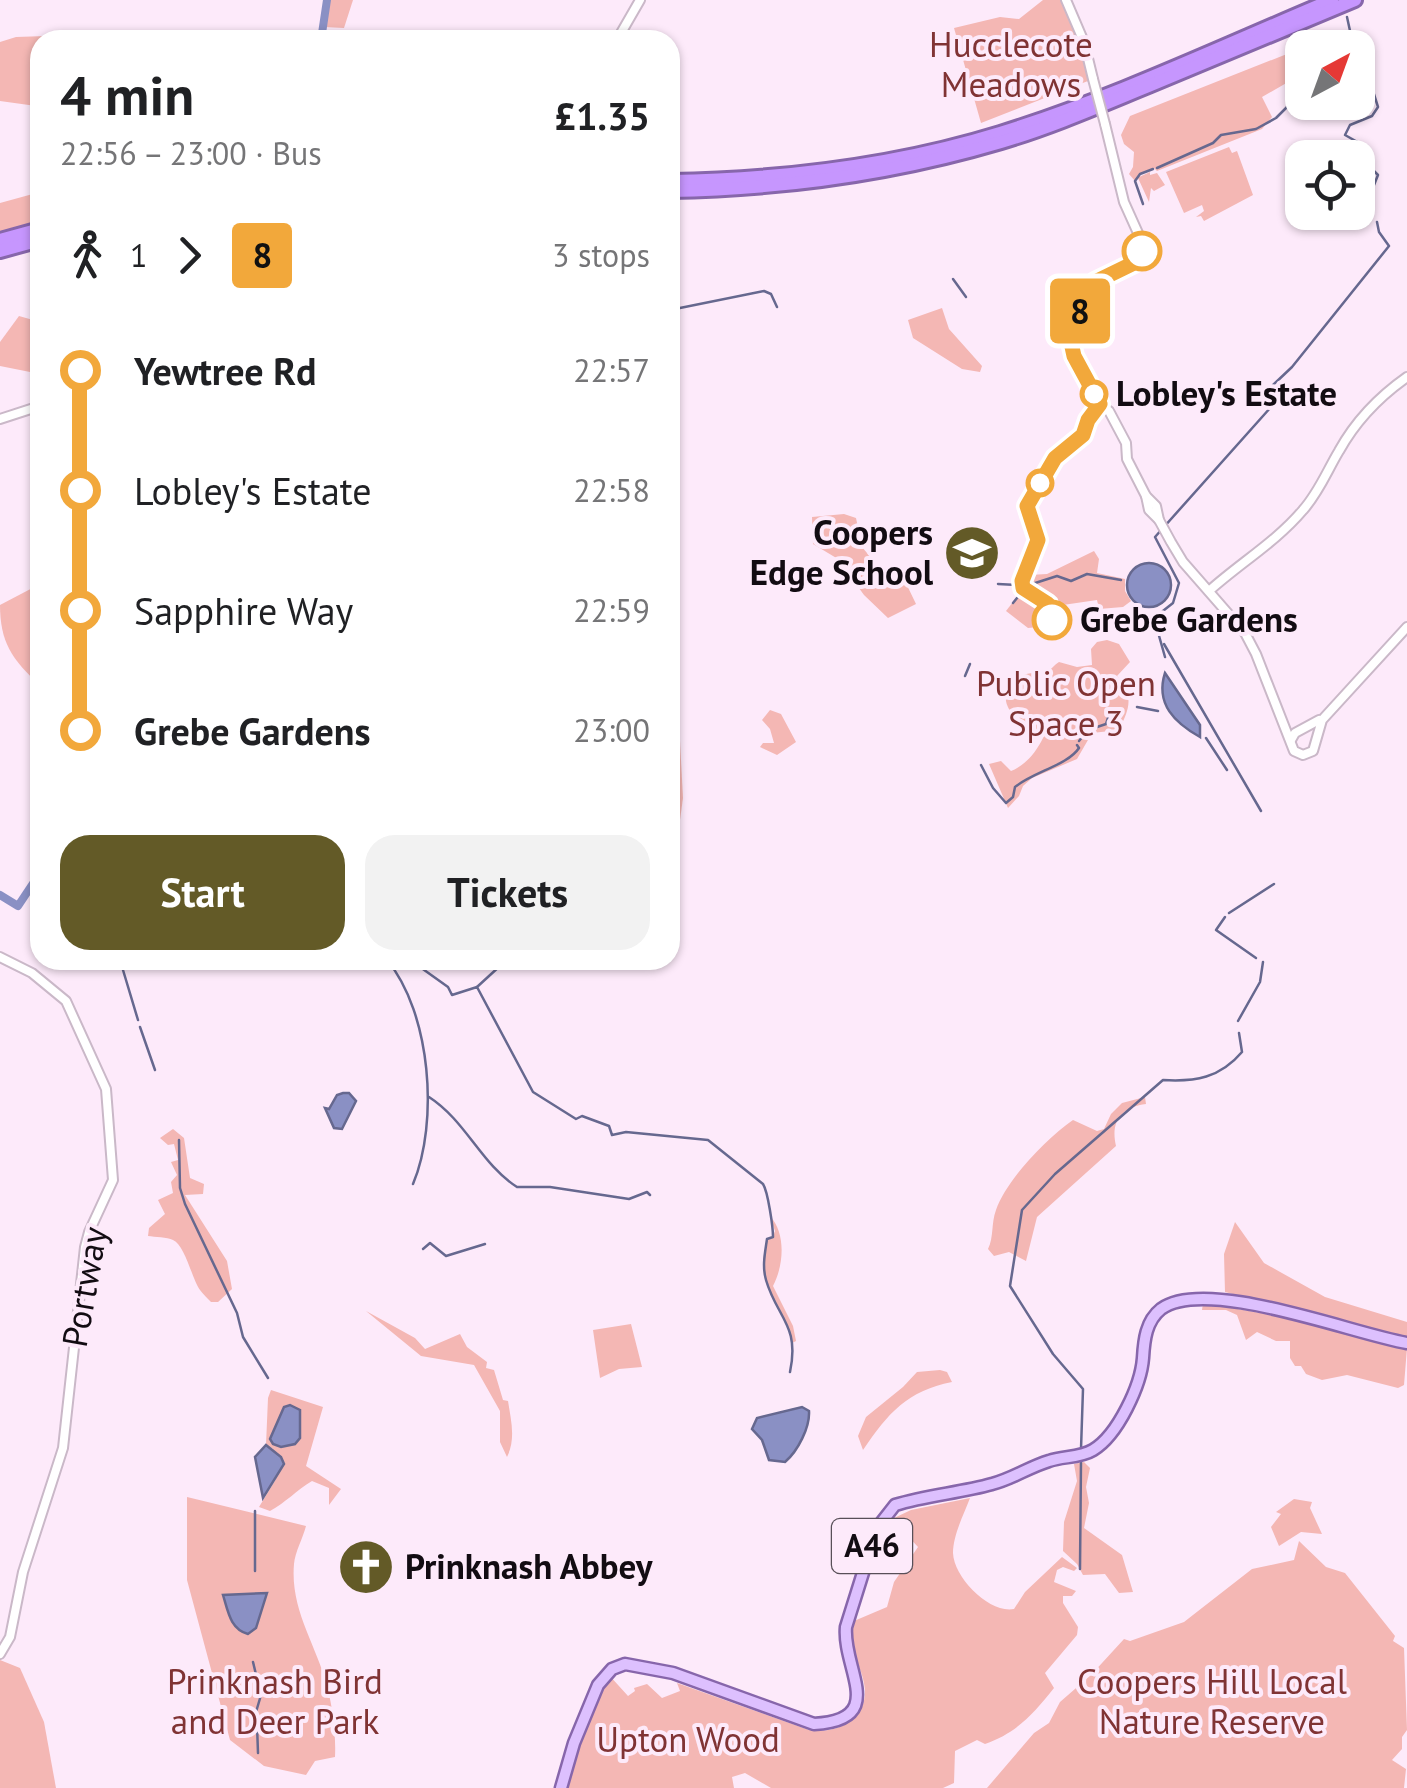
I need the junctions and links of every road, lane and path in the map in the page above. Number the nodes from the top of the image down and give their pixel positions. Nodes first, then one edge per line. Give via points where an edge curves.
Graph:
1 (640, 0) edge
2 (1066, 0) edge
3 (1332, 0) edge
4 (1355, 0) edge
5 (623, 30) edge
6 (680, 180) edge
7 (680, 191) edge
8 (30, 232) edge
9 (0, 240) edge
10 (30, 243) edge
11 (0, 251) edge
12 (1407, 377) edge
13 (30, 409) edge
14 (0, 419) edge
15 (1210, 592) junction
16 (1407, 627) edge
17 (1326, 714) junction
18 (1285, 722) junction
19 (1300, 731) junction
20 (1315, 738) junction
21 (1291, 740) junction
22 (0, 957) edge
23 (1407, 1342) edge
24 (0, 1654) edge
25 (561, 1788) edge

1 - 5 street
2 - 15 street, bridge via 1084,42 1120,190 1142,242 1134,263 1095,282 1069,333 1074,356 1120,430 1148,510
3 - 6 highway via 1060,112 948,148 792,174
4 - 7 highway via 1002,142 843,179
8 - 9 highway
10 - 11 highway
12 - 15 street via 1352,430 1302,512
13 - 14 street
15 - 18 street via 1245,634
16 - 17 street
17 - 19 street
17 - 20 street
18 - 19 street
18 - 21 street
19 - 20 street
19 - 21 street
20 - 21 street via 1314,749 1304,755
22 - 24 street, Portway via 66,1000 106,1089 113,1180 86,1247 63,1448
23 - 25 main road, A46 via 1228,1301 1167,1306 1148,1328 1133,1395 1096,1448 994,1484 895,1505 884,1515 846,1627 859,1689 849,1715 814,1724 673,1673 625,1664 598,1685

